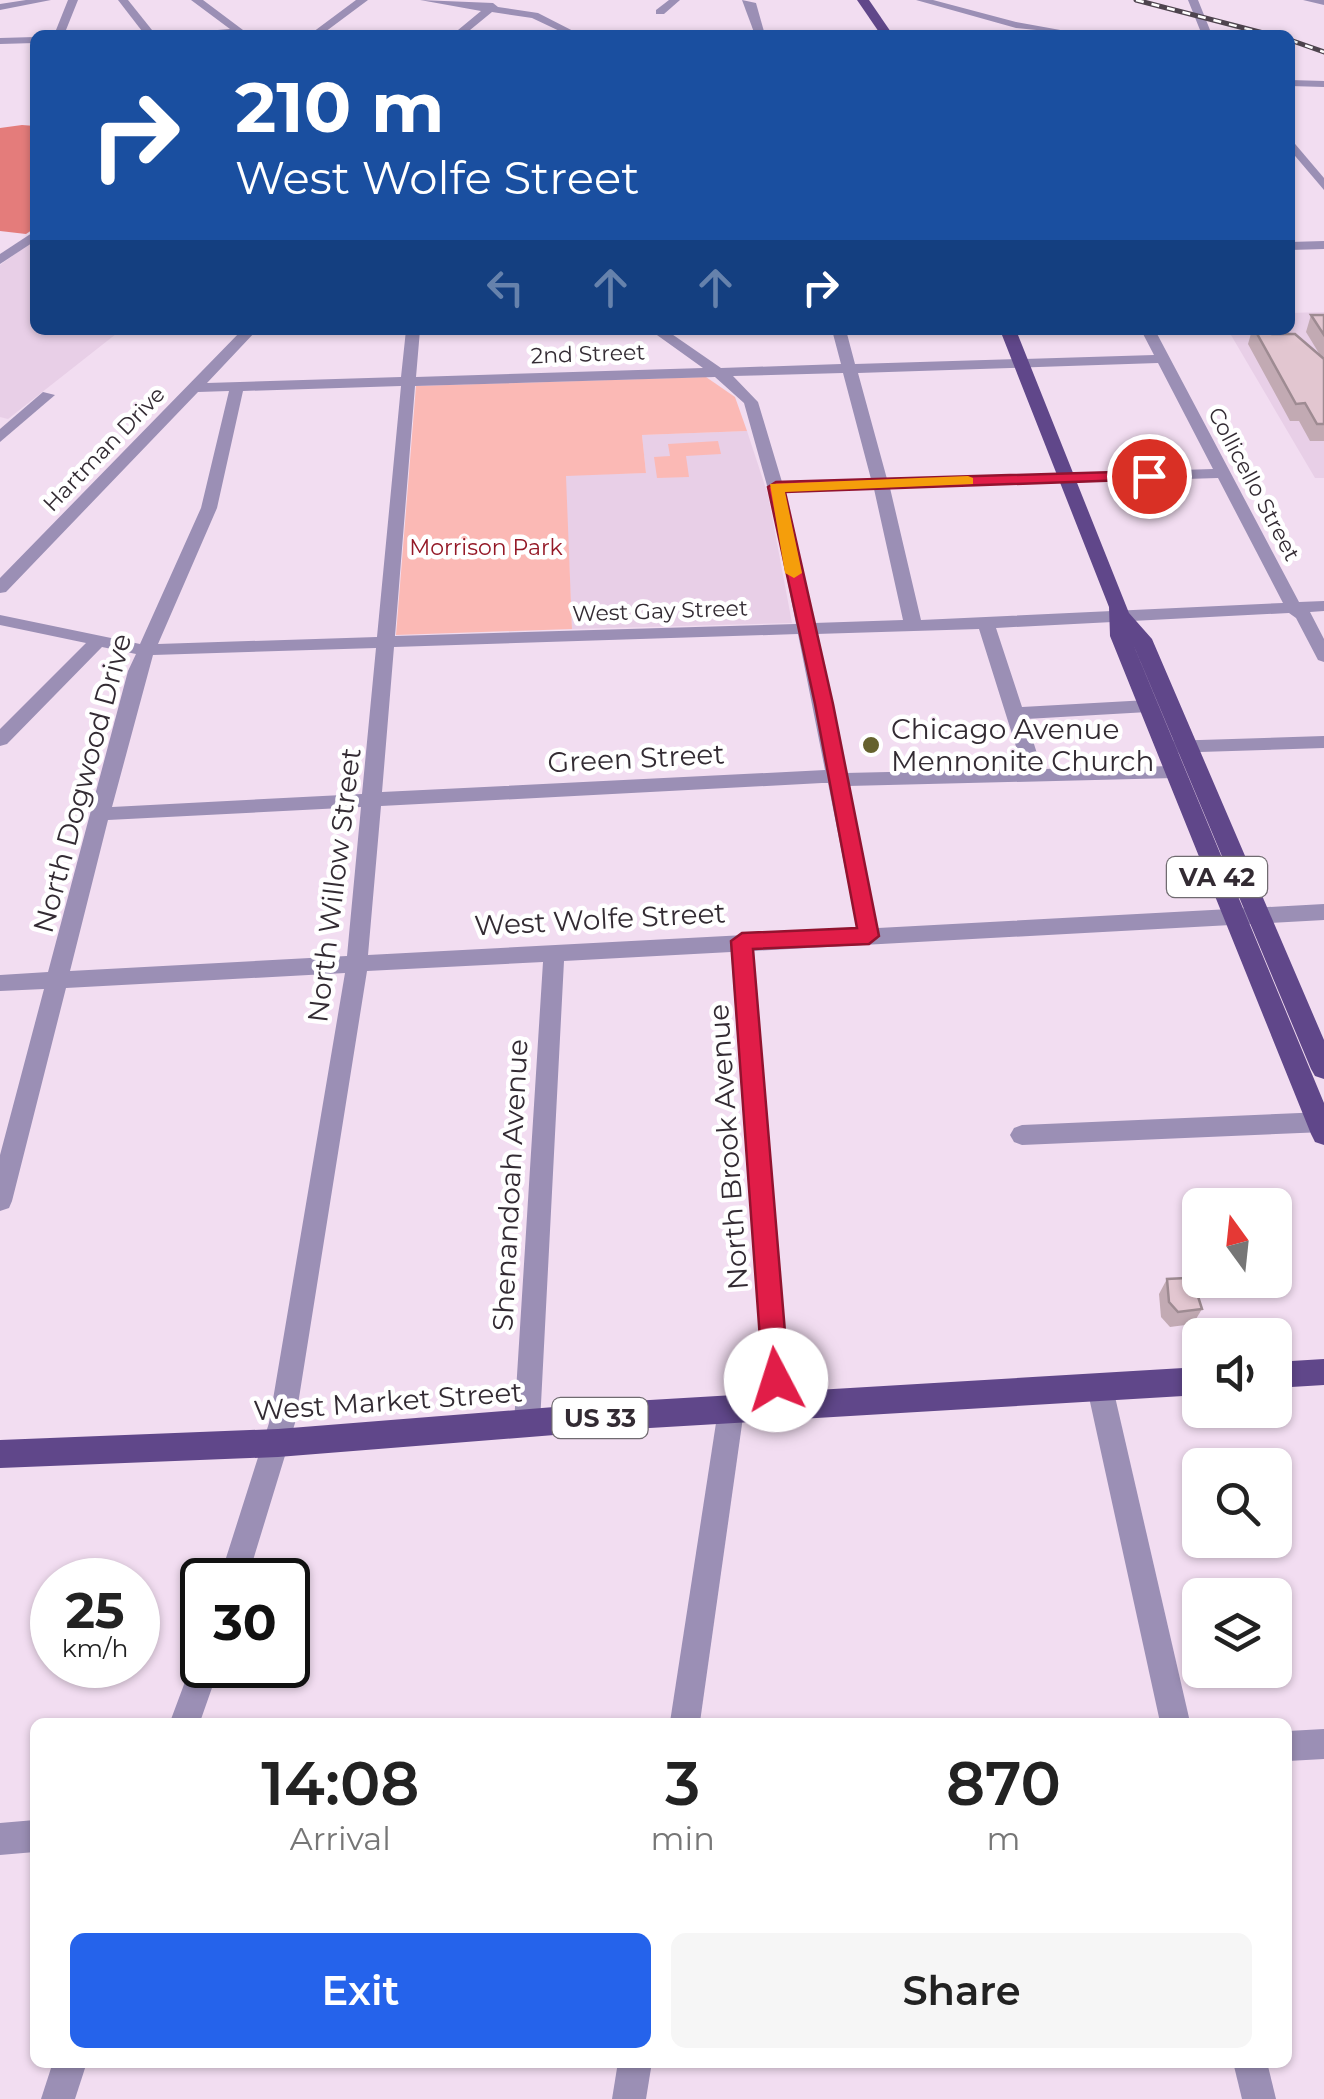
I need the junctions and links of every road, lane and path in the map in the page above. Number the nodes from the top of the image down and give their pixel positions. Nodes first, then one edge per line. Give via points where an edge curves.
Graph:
1 (46, 0) edge
2 (73, 0) edge
3 (124, 0) edge
4 (196, 0) edge
5 (363, 0) edge
6 (426, 0) edge
7 (500, 0) edge
8 (674, 0) edge
9 (746, 0) edge
10 (863, 0) edge
11 (921, 0) edge
12 (1193, 0) edge
13 (1308, 0) edge
14 (1324, 2) edge
15 (0, 7) edge
16 (489, 9) junction
17 (660, 12) dead end
18 (61, 30) edge
19 (148, 30) edge
20 (237, 30) edge
21 (321, 30) edge
22 (463, 30) edge
23 (566, 30) edge
24 (759, 30) edge
25 (884, 30) edge
26 (1052, 30) edge
27 (1205, 30) edge
28 (30, 40) edge
29 (0, 41) edge
30 (1295, 83) edge
31 (1324, 84) edge
32 (1295, 148) edge
33 (1324, 185) edge
34 (30, 239) edge
35 (1295, 246) edge
36 (1324, 246) edge
37 (0, 260) edge
38 (413, 335) edge
39 (664, 335) edge
40 (685, 335) edge
41 (840, 335) edge
42 (1010, 335) edge
43 (1151, 335) edge
44 (245, 336) edge
45 (684, 349) junction
46 (1163, 358) junction
47 (1022, 363) junction
48 (850, 369) junction
49 (716, 372) junction
50 (410, 382) junction
51 (236, 387) junction
52 (196, 388) junction
53 (48, 395) dead end
54 (0, 437) edge
55 (1224, 473) junction
56 (1069, 478) junction
57 (880, 484) junction
58 (776, 487) junction
59 (0, 588) edge
60 (1324, 606) edge
61 (1294, 608) junction
62 (1122, 617) junction
63 (0, 620) edge
64 (986, 623) junction
65 (913, 626) junction
66 (804, 630) junction
67 (98, 641) junction
68 (386, 643) junction
69 (144, 650) junction
70 (1324, 656) edge
71 (1148, 706) junction
72 (1016, 712) junction
73 (0, 740) edge
74 (1324, 742) edge
75 (1176, 747) junction
76 (1174, 772) junction
77 (1034, 773) junction
78 (838, 778) junction
79 (374, 800) junction
80 (101, 814) junction
81 (1324, 912) edge
82 (1259, 916) junction
83 (1234, 917) junction
84 (869, 936) junction
85 (742, 941) junction
86 (554, 952) junction
87 (356, 964) junction
88 (57, 982) junction
89 (0, 983) edge
90 (1324, 1069) edge
91 (1322, 1126) edge
92 (1022, 1135) dead end
93 (0, 1200) edge
94 (1324, 1372) edge
95 (1292, 1374) edge
96 (1182, 1381) edge
97 (1100, 1388) junction
98 (778, 1408) junction
99 (732, 1410) junction
100 (527, 1422) junction
101 (278, 1443) junction
102 (0, 1454) edge
103 (240, 1558) edge
104 (197, 1688) edge
105 (187, 1718) edge
106 (686, 1718) edge
107 (1173, 1718) edge
108 (1324, 1744) edge
109 (1292, 1746) edge
110 (30, 1836) edge
111 (0, 1839) edge
112 (68, 2068) edge
113 (634, 2068) edge
114 (1251, 2068) edge
115 (58, 2099) edge
116 (630, 2099) edge
117 (1259, 2099) edge

1 - 15 street
2 - 18 street
3 - 19 street
4 - 20 street
5 - 21 street
6 - 16 street
7 - 16 street
8 - 17 street
9 - 24 street
10 - 25 main road
11 - 26 street
12 - 27 street
13 - 14 street
16 - 22 street
16 - 23 street via 540,17
28 - 29 street
30 - 31 street
32 - 33 street
34 - 37 street
35 - 36 street
38 - 50 street, North Willow Street
39 - 45 street
40 - 45 street
41 - 48 street
42 - 47 main road, VA 42
43 - 46 street, Collicello Street
44 - 52 street, Hartman Drive
45 - 49 street
46 - 47 street, 2nd Street
46 - 55 street, Collicello Street
47 - 48 street, 2nd Street
47 - 56 main road, VA 42
48 - 49 street, 2nd Street
48 - 57 street
49 - 50 street, 2nd Street
49 - 58 street via 749,399
50 - 51 street, 2nd Street
50 - 68 street, North Willow Street
51 - 52 street, 2nd Street
51 - 69 street, North Dogwood Drive via 208,508
52 - 59 street, Hartman Drive
53 - 54 street
55 - 56 street
55 - 61 street, Collicello Street
56 - 57 street
56 - 62 main road, VA 42
57 - 58 street
57 - 65 street
58 - 66 street
60 - 61 street, West Gay Street
61 - 62 street, West Gay Street
61 - 70 street, Collicello Street
62 - 64 street, West Gay Street
62 - 71 main road, VA 42 via 1120,636
62 - 75 main road, VA 42 via 1142,639
63 - 67 street, West Gay Street
64 - 65 street, West Gay Street
64 - 72 street
65 - 66 street, West Gay Street
66 - 68 street, West Gay Street
66 - 78 street
67 - 69 street, West Gay Street
67 - 73 street
68 - 69 street, West Gay Street
68 - 79 street, North Willow Street
69 - 80 street, North Dogwood Drive
71 - 72 street
71 - 75 main road, VA 42
72 - 77 street
74 - 75 street
75 - 76 main road, VA 42
75 - 82 main road, VA 42
76 - 77 street, Green Street
76 - 83 main road, VA 42
77 - 78 street, Green Street
78 - 79 street, Green Street
78 - 84 street
79 - 80 street, Green Street
79 - 87 street, North Willow Street
80 - 88 street, North Dogwood Drive
81 - 82 street, West Wolfe Street
82 - 83 street, West Wolfe Street
82 - 90 main road, VA 42
83 - 84 street, West Wolfe Street
83 - 91 main road, VA 42
84 - 85 street, West Wolfe Street
85 - 86 street, West Wolfe Street
85 - 98 street, North Brook Avenue
86 - 87 street, West Wolfe Street
86 - 100 street, Shenandoah Avenue
87 - 88 street, West Wolfe Street
87 - 101 street, North Willow Street
88 - 89 street, West Wolfe Street
88 - 93 street, North Dogwood Drive
91 - 92 street
94 - 95 main road
96 - 97 main road, West Market Street / US 33
97 - 98 main road, West Market Street / US 33
97 - 107 street
98 - 99 main road, West Market Street / US 33
99 - 100 main road, West Market Street / US 33
99 - 106 street
100 - 101 main road, West Market Street / US 33
101 - 102 main road, West Market Street / US 33
101 - 103 street, North Willow Street
104 - 105 street
108 - 109 street
110 - 111 street
112 - 115 street
113 - 116 street
114 - 117 street

